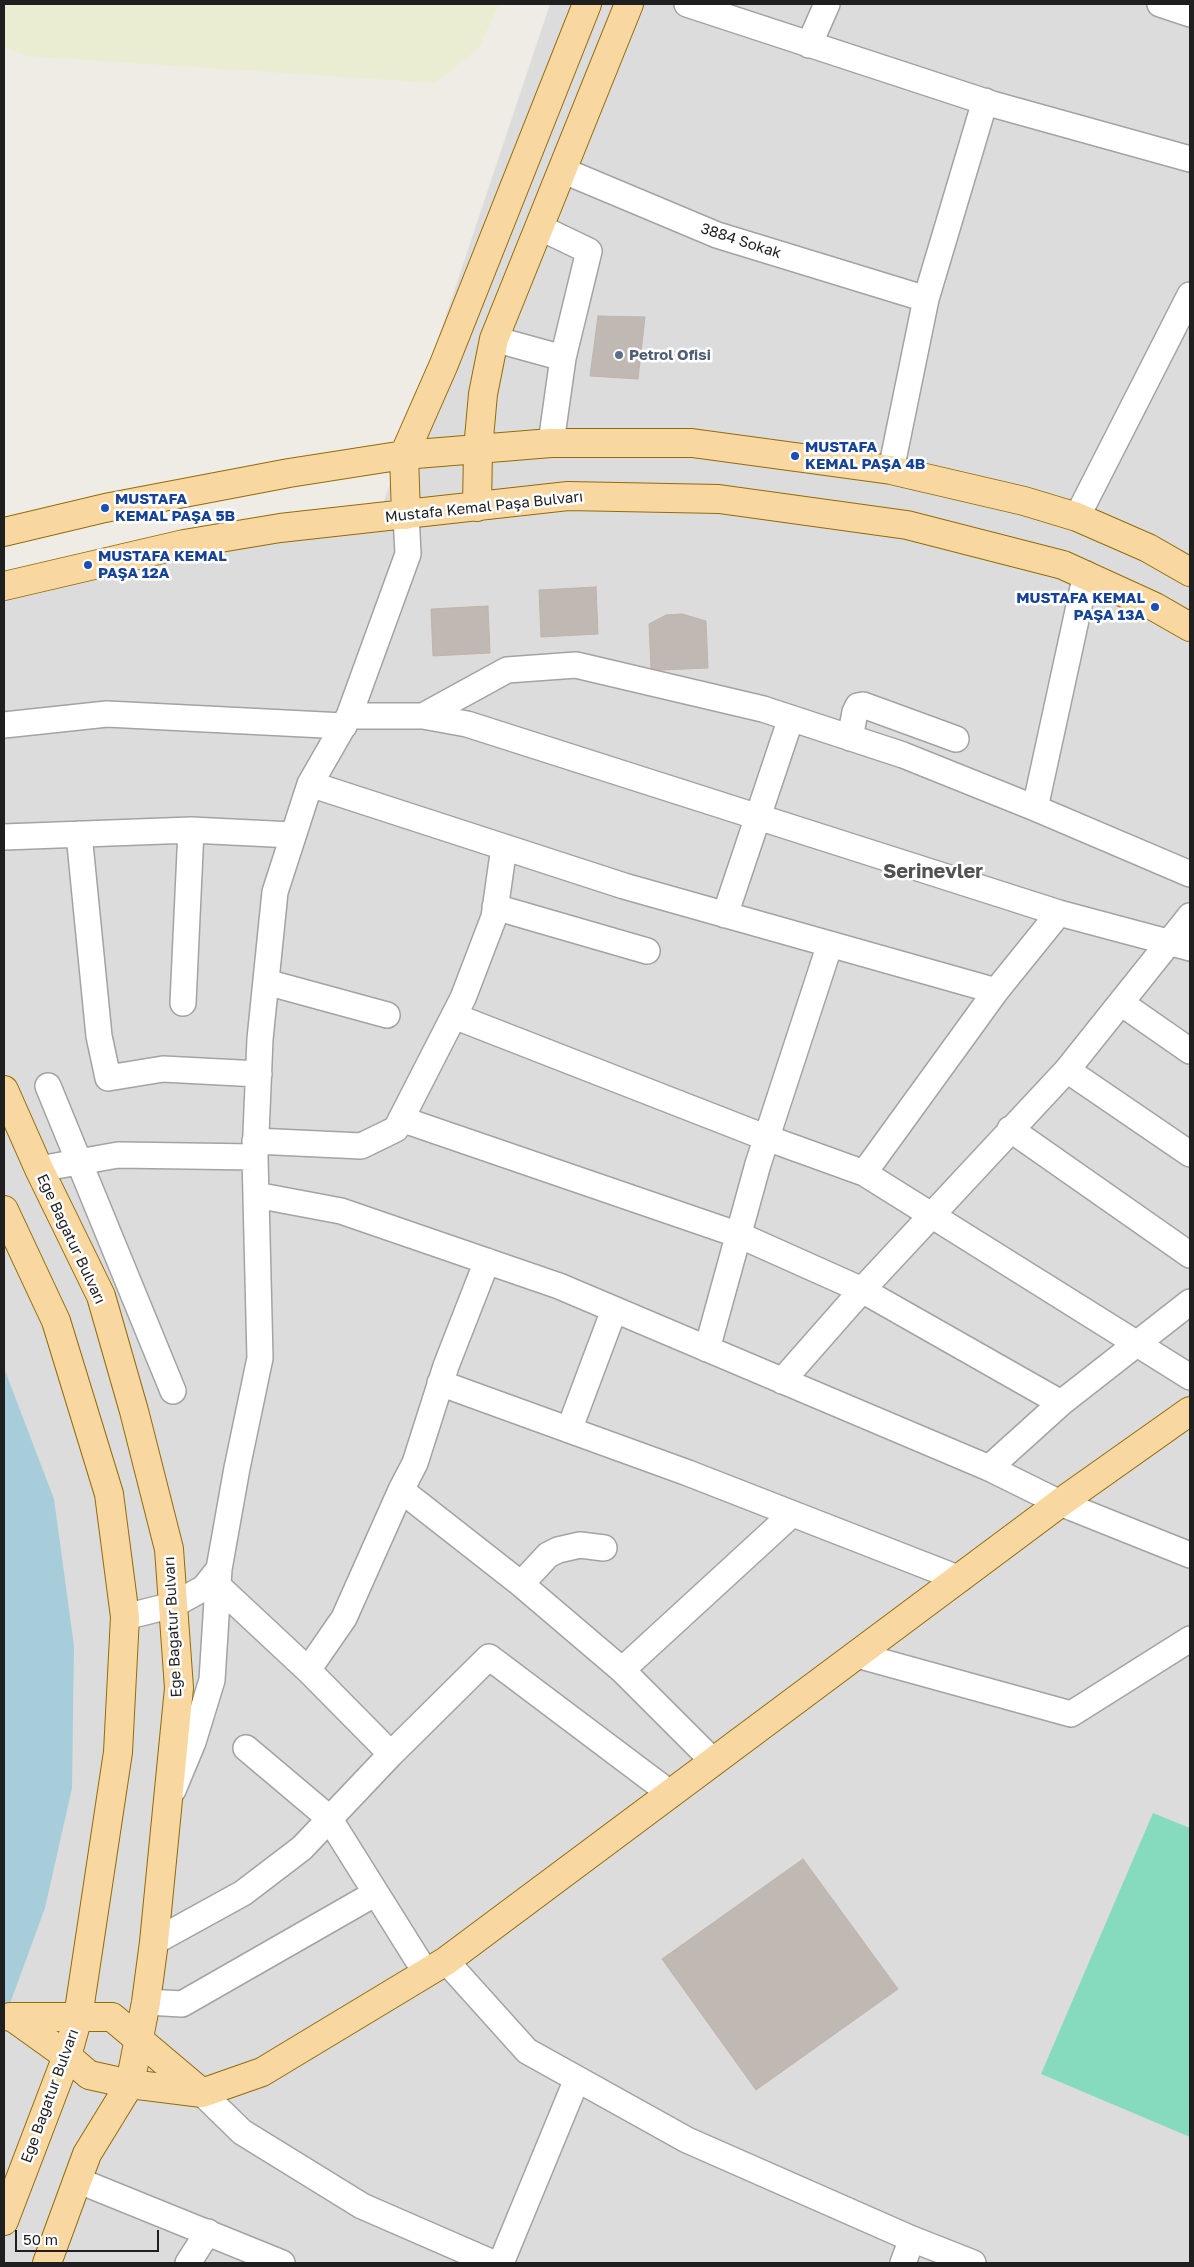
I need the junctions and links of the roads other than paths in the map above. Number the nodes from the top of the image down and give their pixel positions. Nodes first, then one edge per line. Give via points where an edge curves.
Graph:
1 (587, 4) edge
2 (629, 4) edge
3 (687, 4) edge
4 (827, 4) edge
5 (1160, 4) edge
6 (1190, 14) edge
7 (809, 45) junction
8 (984, 101) junction
9 (1190, 159) edge
10 (562, 170) junction
11 (539, 227) junction
12 (1190, 295) edge
13 (926, 299) junction
14 (494, 338) junction
15 (563, 358) junction
16 (551, 443) junction
17 (478, 449) junction
18 (404, 455) junction
19 (891, 470) junction
20 (477, 507) junction
21 (406, 515) junction
22 (1077, 517) junction
23 (4, 532) edge
24 (1190, 572) edge
25 (1086, 574) junction
26 (4, 586) edge
27 (1190, 627) edge
28 (423, 716) junction
29 (791, 718) junction
30 (347, 721) junction
31 (4, 725) edge
32 (850, 738) junction
33 (956, 740) dead end
34 (310, 784) junction
35 (1035, 808) junction
36 (759, 816) junction
37 (191, 830) junction
38 (78, 834) junction
39 (293, 835) junction
40 (4, 837) edge
41 (504, 847) junction
42 (1190, 874) edge
43 (495, 907) junction
44 (1059, 913) junction
45 (725, 915) junction
46 (1190, 916) edge
47 (830, 944) junction
48 (1181, 945) edge
49 (647, 952) dead end
50 (266, 982) junction
51 (996, 992) junction
52 (183, 1003) dead end
53 (1121, 1003) junction
54 (387, 1016) dead end
55 (454, 1016) junction
56 (1190, 1051) edge
57 (1066, 1070) junction
58 (258, 1074) junction
59 (48, 1086) dead end
60 (4, 1090) edge
61 (401, 1119) junction
62 (1010, 1129) junction
63 (767, 1138) junction
64 (255, 1149) junction
65 (1190, 1154) edge
66 (78, 1162) junction
67 (39, 1169) junction
68 (864, 1173) junction
69 (256, 1196) junction
70 (4, 1210) edge
71 (932, 1215) junction
72 (739, 1235) junction
73 (1190, 1255) edge
74 (486, 1261) junction
75 (862, 1290) junction
76 (1190, 1302) edge
77 (614, 1310) junction
78 (1137, 1345) junction
79 (706, 1349) junction
80 (1190, 1377) edge
81 (782, 1381) junction
82 (440, 1384) junction
83 (173, 1391) dead end
84 (1061, 1403) junction
85 (1190, 1411) edge
86 (569, 1430) junction
87 (989, 1468) junction
88 (401, 1490) junction
89 (1060, 1503) junction
90 (792, 1514) junction
91 (604, 1548) dead end
92 (1190, 1555) edge
93 (218, 1578) junction
94 (960, 1580) junction
95 (521, 1584) junction
96 (173, 1605) junction
97 (125, 1617) junction
98 (1190, 1639) edge
99 (857, 1655) junction
100 (308, 1670) junction
101 (622, 1670) junction
102 (246, 1748) dead end
103 (391, 1754) junction
104 (714, 1762) junction
105 (671, 1794) junction
106 (168, 1801) junction
107 (329, 1818) junction
108 (376, 1894) junction
109 (154, 1942) junction
110 (436, 1967) junction
111 (146, 2002) junction
112 (78, 2016) junction
113 (9, 2017) edge
114 (139, 2039) junction
115 (68, 2056) junction
116 (577, 2079) junction
117 (130, 2084) junction
118 (202, 2093) junction
119 (77, 2180) junction
120 (4, 2221) edge
121 (208, 2232) junction
122 (912, 2239) junction
123 (47, 2263) edge
124 (188, 2263) edge
125 (282, 2263) edge
126 (493, 2263) edge
127 (501, 2263) edge
128 (903, 2263) edge
129 (973, 2263) edge

1 - 18 main road via 444,364
2 - 10 main road
3 - 7 street
4 - 7 street
5 - 6 street
7 - 8 street
8 - 9 street
8 - 13 street
10 - 11 main road
10 - 13 street, 3884 Sokak via 717,235
11 - 14 main road
11 - 15 street via 589,251
12 - 22 street
13 - 19 street
14 - 15 street
14 - 17 main road via 483,394
15 - 16 street
16 - 17 main road
16 - 19 main road via 692,443
17 - 18 main road
17 - 20 main road
18 - 21 main road
18 - 23 main road via 113,507
19 - 22 main road via 1024,501
20 - 21 main road, Mustafa Kemal Paşa Bulvarı
20 - 25 main road, Mustafa Kemal Paşa Bulvarı via 568,496 719,499 907,525 1063,565
21 - 26 main road, Mustafa Kemal Paşa Bulvarı via 280,528 184,544
21 - 30 street via 408,554
22 - 24 main road via 1148,548
25 - 27 main road, Mustafa Kemal Paşa Bulvarı
25 - 35 street
28 - 29 street via 507,670 576,665
28 - 30 street
28 - 36 street via 467,724
29 - 32 street
29 - 36 street
30 - 31 street via 107,714
30 - 34 street
32 - 33 street via 855,712 858,706 863,705
32 - 35 street
34 - 39 street
34 - 41 street
35 - 42 street
36 - 44 street
36 - 45 street
37 - 38 street
37 - 39 street
37 - 52 street
38 - 40 street
38 - 58 street via 99,1036 108,1078 163,1069
39 - 50 street via 275,892
41 - 43 street
41 - 45 street
43 - 49 street
43 - 55 street via 494,917
44 - 48 street
44 - 51 street
45 - 47 street
46 - 48 street
47 - 51 street
47 - 63 street
48 - 53 street
50 - 54 street
50 - 58 street
51 - 68 street
53 - 56 street
53 - 57 street
55 - 61 street
55 - 63 street
57 - 62 street
57 - 65 street
58 - 64 street
59 - 66 street
60 - 67 main road, Ege Bağatur Bulvarı
61 - 64 street via 396,1129 361,1146
61 - 72 street
62 - 71 street
62 - 73 street
63 - 68 street
63 - 72 street
64 - 66 street via 118,1155
64 - 69 street
66 - 67 street
66 - 83 street
67 - 96 main road, Ege Bağatur Bulvarı via 101,1296 168,1549
68 - 71 street
69 - 74 street via 341,1212
69 - 93 street via 260,1358
70 - 97 main road, Ege Bağatur Bulvarı via 56,1321 109,1494
71 - 75 street
71 - 78 street
72 - 75 street
72 - 79 street
74 - 77 street via 559,1286
74 - 82 street
75 - 81 street
75 - 84 street
76 - 78 street
77 - 79 street
77 - 86 street
78 - 80 street
78 - 84 street
79 - 81 street
81 - 87 street
82 - 86 street
82 - 88 street via 415,1463
84 - 87 street
85 - 89 main road
86 - 90 street
87 - 89 street
88 - 95 street
88 - 100 street via 344,1618
89 - 92 street
89 - 94 main road
90 - 94 street
90 - 101 street
91 - 95 street via 580,1545 548,1554
93 - 96 street
93 - 100 street
93 - 106 street via 212,1680 193,1742
94 - 99 main road
95 - 101 street
96 - 97 street
96 - 106 main road, Ege Bağatur Bulvarı via 179,1688
97 - 112 main road, Ege Bağatur Bulvarı via 118,1752
98 - 99 street via 1071,1714
99 - 104 main road
100 - 103 street
101 - 104 street
102 - 107 street
103 - 105 street via 488,1656
103 - 107 street
104 - 105 main road
105 - 110 main road
106 - 109 main road, Ege Bağatur Bulvarı
107 - 108 street
107 - 109 street via 302,1848 243,1893
108 - 110 street
108 - 111 street via 182,2004
109 - 111 main road, Ege Bağatur Bulvarı
110 - 116 street via 527,2051
110 - 118 main road via 262,2072
111 - 114 main road, Ege Bağatur Bulvarı
112 - 113 main road
112 - 114 main road via 112,2016
112 - 115 main road, Ege Bağatur Bulvarı
113 - 115 main road
114 - 117 main road, Ege Bağatur Bulvarı
114 - 118 main road
115 - 117 main road via 89,2075
115 - 120 main road, Ege Bağatur Bulvarı
116 - 122 street via 687,2140
116 - 127 street
117 - 118 main road
117 - 119 main road, Ege Bağatur Bulvarı via 87,2154
118 - 126 street via 242,2132 362,2206
119 - 121 street
119 - 123 main road, Ege Bağatur Bulvarı
121 - 124 street
121 - 125 street
122 - 128 street
122 - 129 street

